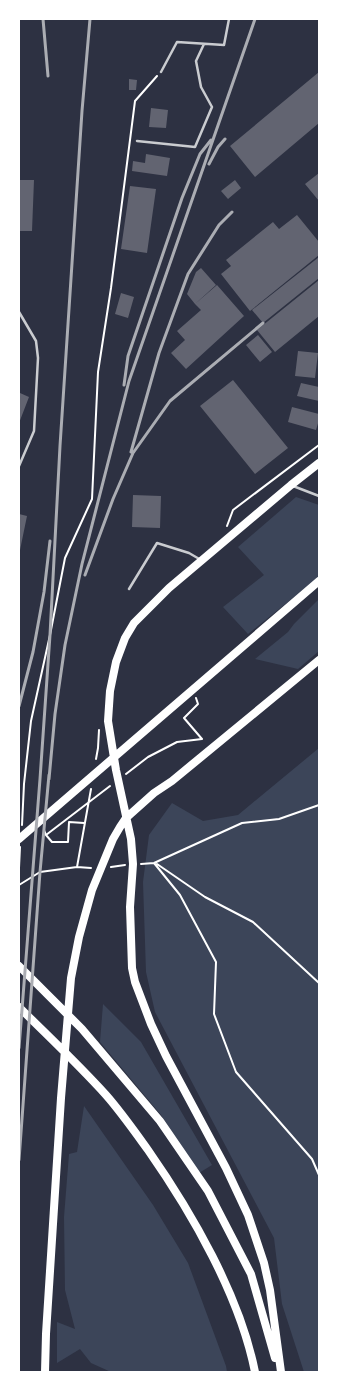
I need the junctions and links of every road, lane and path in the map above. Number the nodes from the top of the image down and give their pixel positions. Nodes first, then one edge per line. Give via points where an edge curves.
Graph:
1 (229, 19) edge
2 (204, 44) junction
3 (161, 72) joint
4 (137, 141) dead end
5 (19, 312) edge
6 (319, 445) edge
7 (319, 463) edge
8 (19, 466) edge
9 (291, 485) junction
10 (319, 496) edge
11 (222, 530) dead end
12 (202, 560) junction
13 (319, 581) edge
14 (129, 589) dead end
15 (319, 660) edge
16 (198, 704) dead end
17 (99, 727) dead end
18 (96, 763) dead end
19 (126, 774) dead end
20 (114, 783) dead end
21 (91, 785) dead end
22 (319, 805) edge
23 (126, 818) junction
24 (39, 822) junction
25 (84, 823) junction
26 (21, 830) dead end
27 (46, 835) junction
28 (20, 842) edge
29 (154, 863) junction
30 (77, 867) dead end
31 (19, 868) edge
32 (57, 869) dead end
33 (19, 885) edge
34 (19, 966) edge
35 (319, 983) edge
36 (19, 1007) edge
37 (319, 1175) edge
38 (45, 1372) edge
39 (255, 1372) edge
40 (280, 1372) edge

1 - 2 lane via 224,45
2 - 3 lane via 177,42
2 - 4 lane via 196,61 201,87 212,107 195,147
3 - 26 path via 135,101 98,372 92,499 65,558 31,721
5 - 8 lane via 36,341 38,358 34,431
6 - 11 path via 233,510 228,525
7 - 9 main road
9 - 10 lane
9 - 12 main road
12 - 14 lane via 189,553 157,544
12 - 23 main road via 168,588 134,623 116,662 110,691 108,722
13 - 24 main road
15 - 23 main road
16 - 19 path via 184,718 202,739 177,742 148,757
17 - 18 path
20 - 27 path
21 - 25 path
22 - 29 path via 279,819 242,823
23 - 38 main road via 112,839 92,890 70,978
23 - 40 main road via 133,864 130,907 132,968 135,982 163,1050 248,1215 270,1290
24 - 27 path
24 - 28 main road
25 - 27 path via 69,822 68,842 52,842
25 - 30 path
28 - 31 path
29 - 35 path via 205,897 253,922
29 - 37 path via 180,895 216,962 214,1014 236,1072 312,1159
32 - 33 path via 40,872
34 - 40 main road via 82,1029 160,1121 208,1192 251,1274
36 - 39 main road via 106,1095 164,1172 210,1252 230,1294

